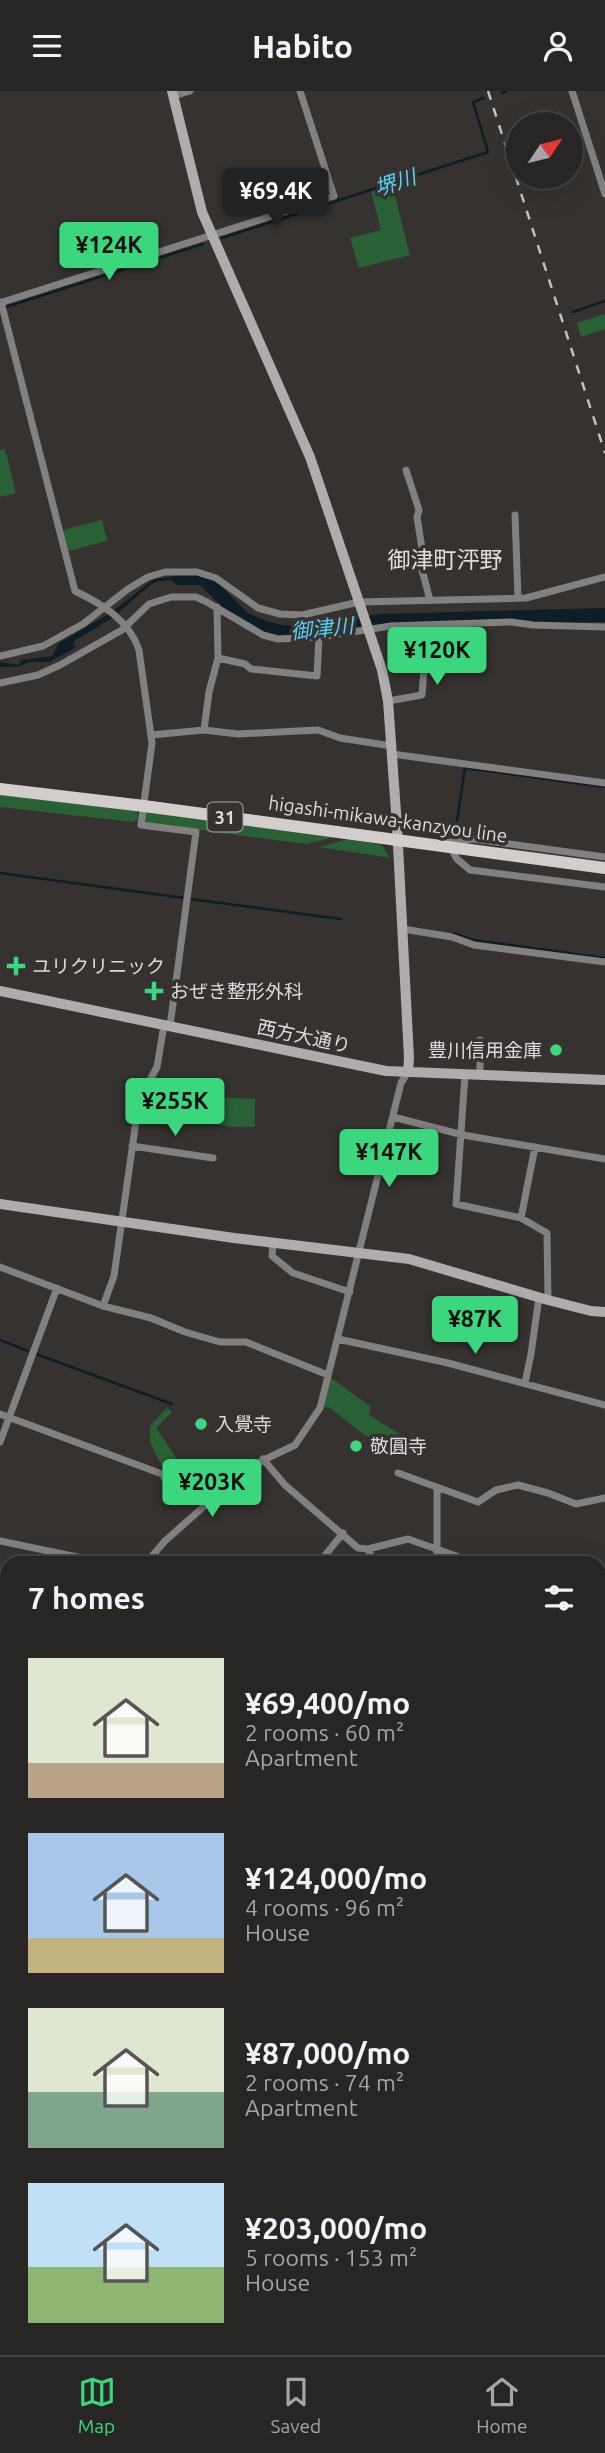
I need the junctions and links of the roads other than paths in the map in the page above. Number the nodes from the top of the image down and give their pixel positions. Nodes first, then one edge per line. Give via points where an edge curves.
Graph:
1 (190, 91) edge
2 (300, 91) edge
3 (572, 91) edge
4 (173, 93) edge
5 (605, 194) edge
6 (210, 234) junction
7 (2, 306) edge
8 (406, 470) dead end
9 (515, 515) dead end
10 (605, 577) edge
11 (518, 598) junction
12 (430, 600) junction
13 (360, 603) junction
14 (217, 607) junction
15 (106, 609) junction
16 (125, 625) junction
17 (424, 625) junction
18 (605, 627) edge
19 (368, 628) junction
20 (319, 637) junction
21 (0, 656) edge
22 (218, 658) junction
23 (0, 683) edge
24 (388, 701) junction
25 (204, 730) junction
26 (151, 736) junction
27 (392, 750) junction
28 (605, 783) edge
29 (0, 789) edge
30 (144, 806) junction
31 (398, 841) junction
32 (433, 845) junction
33 (450, 847) junction
34 (602, 864) edge
35 (605, 887) edge
36 (403, 929) junction
37 (605, 962) edge
38 (0, 991) edge
39 (167, 1025) junction
40 (480, 1041) dead end
41 (408, 1072) junction
42 (465, 1075) junction
43 (480, 1075) junction
44 (605, 1080) edge
45 (393, 1117) junction
46 (463, 1135) junction
47 (132, 1146) junction
48 (535, 1147) junction
49 (213, 1158) dead end
50 (605, 1159) edge
51 (0, 1204) edge
52 (521, 1218) junction
53 (122, 1221) junction
54 (273, 1243) junction
55 (359, 1255) junction
56 (0, 1267) edge
57 (57, 1288) junction
58 (350, 1292) junction
59 (544, 1298) junction
60 (103, 1306) junction
61 (605, 1312) edge
62 (338, 1339) junction
63 (328, 1375) junction
64 (525, 1383) junction
65 (605, 1404) edge
66 (0, 1414) edge
67 (9, 1418) junction
68 (0, 1442) edge
69 (263, 1459) junction
70 (398, 1473) dead end
71 (166, 1480) dead end
72 (437, 1488) junction
73 (605, 1498) edge
74 (342, 1533) junction
75 (0, 1541) edge
76 (437, 1548) junction
77 (368, 1549) junction
78 (72, 1556) edge
79 (152, 1556) edge
80 (324, 1556) edge
81 (371, 1556) edge
82 (437, 1556) edge
83 (458, 1556) edge

1 - 4 street
2 - 6 street via 334,196
3 - 5 street
4 - 6 street
6 - 7 street
6 - 13 street via 310,457
7 - 15 street via 75,591
8 - 12 street via 419,510 422,570
9 - 11 street
10 - 11 street
11 - 12 street
12 - 13 street
13 - 15 street via 302,615 280,614 258,607 216,578 180,571 148,577
13 - 19 street
14 - 16 street via 196,597 171,597 149,604
14 - 20 street via 264,635
14 - 22 street
15 - 16 street
15 - 21 street via 43,646
16 - 23 street via 38,675
16 - 26 street via 135,637 143,665
17 - 18 street via 511,622
17 - 19 street
17 - 24 street via 422,695
19 - 20 street
19 - 24 street
20 - 22 street via 317,676 251,669
22 - 25 street
24 - 27 street
25 - 26 street
25 - 27 street via 238,734 318,730
26 - 30 street
27 - 28 street
27 - 31 street
29 - 30 main road, higashi-mikawa-kanzyou line / 31
30 - 31 main road, higashi-mikawa-kanzyou line / 31
30 - 39 street via 141,825 196,832
31 - 32 main road, higashi-mikawa-kanzyou line / 31
31 - 36 street
32 - 33 main road, higashi-mikawa-kanzyou line / 31
32 - 34 street via 473,839
33 - 34 main road, higashi-mikawa-kanzyou line / 31
33 - 35 street via 470,870
36 - 37 street via 474,945
36 - 41 street
38 - 39 street, 西方大通り
39 - 41 street, 西方大通り
39 - 47 street via 157,1067 139,1100
40 - 43 street
41 - 42 street, 西方大通り
41 - 45 street
42 - 43 street, 西方大通り
42 - 46 street
43 - 44 street, 西方大通り
45 - 46 street
45 - 55 street
46 - 48 street
46 - 52 street via 456,1204
47 - 49 street
47 - 53 street
48 - 50 street
48 - 52 street
51 - 53 street
52 - 59 street via 547,1233
53 - 54 street
53 - 60 street via 114,1276
54 - 55 street
54 - 58 street via 272,1256 293,1273
55 - 58 street
55 - 59 street via 428,1263
56 - 57 street
57 - 60 street
57 - 67 street
58 - 62 street
59 - 61 street
59 - 64 street
60 - 63 street via 220,1342 246,1342
62 - 63 street
62 - 64 street
63 - 69 street via 320,1408 301,1438
64 - 65 street
66 - 67 street
67 - 68 street
67 - 71 street via 162,1474
69 - 74 street via 285,1485
69 - 79 street via 227,1484
70 - 72 street
72 - 73 street via 478,1502 496,1490 518,1486 576,1504
72 - 76 street
74 - 77 street via 358,1548
74 - 80 street
75 - 78 street
76 - 77 street via 408,1539
76 - 82 street
76 - 83 street
77 - 81 street

